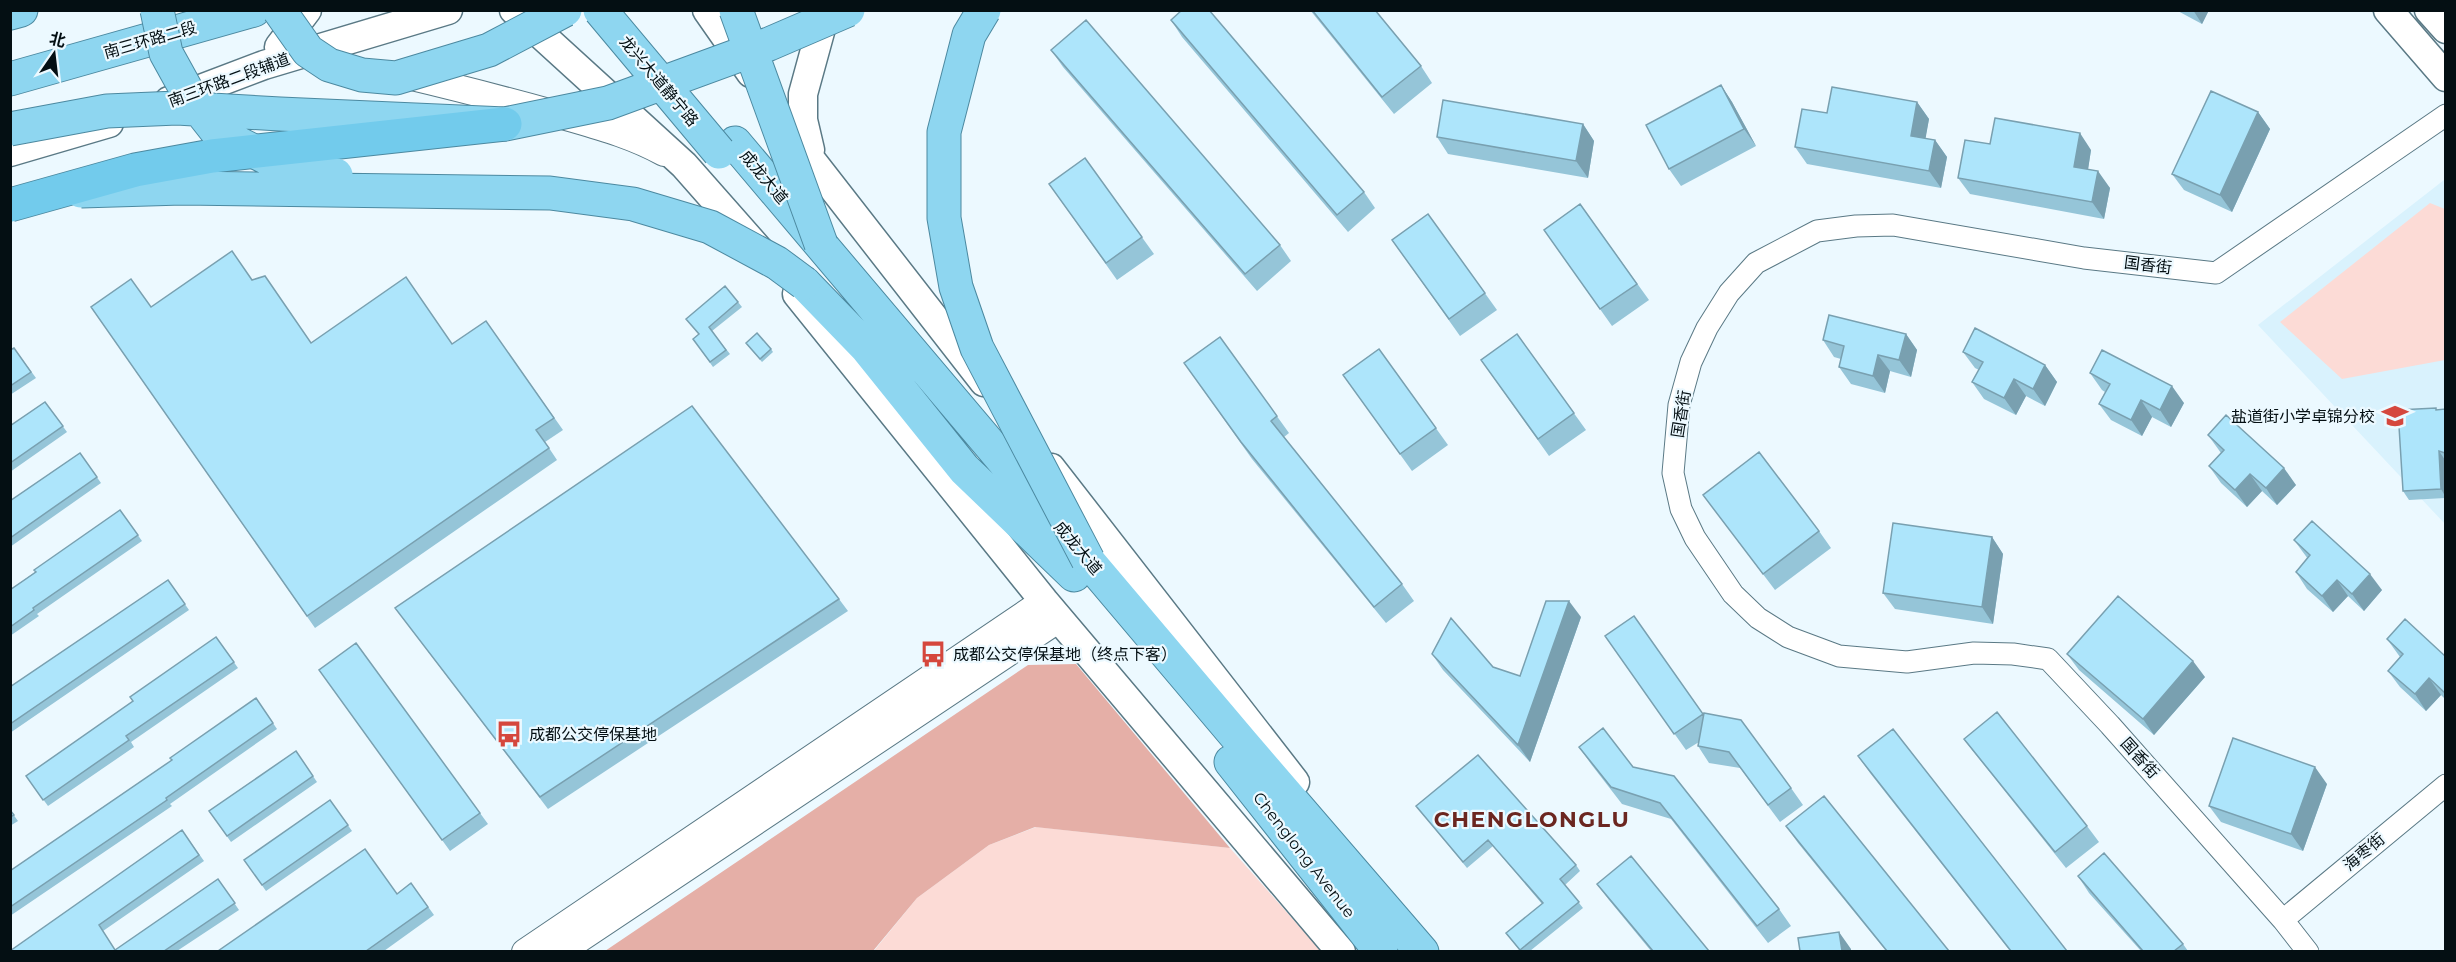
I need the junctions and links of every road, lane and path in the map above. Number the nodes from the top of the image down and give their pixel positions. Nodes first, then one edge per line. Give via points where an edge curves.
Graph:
1 (21, 10) edge
2 (157, 10) edge
3 (254, 10) edge
4 (279, 10) edge
5 (307, 10) edge
6 (448, 10) edge
7 (514, 10) edge
8 (565, 10) edge
9 (600, 10) edge
10 (623, 10) edge
11 (708, 10) edge
12 (736, 10) edge
13 (824, 10) edge
14 (848, 10) edge
15 (984, 10) edge
16 (2388, 10) edge
17 (2429, 10) edge
18 (10, 13) edge
19 (2445, 30) edge
20 (769, 44) junction
21 (307, 52) junction
22 (264, 65) junction
23 (2445, 77) edge
24 (10, 79) edge
25 (2445, 116) edge
26 (505, 124) junction
27 (10, 129) edge
28 (727, 147) junction
29 (10, 152) edge
30 (812, 161) junction
31 (684, 165) junction
32 (409, 190) junction
33 (10, 194) edge
34 (10, 204) edge
35 (821, 244) junction
36 (1081, 567) junction
37 (1051, 610) junction
38 (1235, 750) junction
39 (2445, 785) edge
40 (2283, 920) junction
41 (1397, 922) junction
42 (525, 951) edge
43 (560, 951) edge
44 (1341, 951) edge
45 (1380, 951) edge
46 (1422, 951) edge
47 (2308, 951) edge

1 - 18 highway
2 - 32 highway, bridge via 166,53 192,100 218,132 277,163
3 - 24 highway, 南三环路二段
4 - 8 highway, bridge via 308,51 329,65 362,75 396,78 489,50
5 - 22 main road
6 - 21 main road, 南三环路二段辅道
7 - 31 main road
9 - 28 highway, 龙兴大道静宁路, bridge
10 - 28 highway, 龙兴大道静宁路
11 - 30 main road
12 - 35 highway, bridge
13 - 20 highway, bridge
13 - 30 main road via 803,94 803,120
14 - 20 highway, bridge
15 - 36 highway, bridge via 969,35 944,132 944,218 956,287 977,348
16 - 23 main road
17 - 19 main road
20 - 26 highway, bridge via 608,103
21 - 22 main road, 南三环路二段辅道
21 - 31 street via 470,90 618,132
22 - 29 main road, 南三环路二段辅道 via 105,125
25 - 40 street, 国香街 via 2216,273 2084,258 1893,225 1817,231 1756,263 1729,293 1691,362 1679,405 1673,473 1681,509 1695,538 1733,594 1758,618 1788,637 1839,656 1907,662 1974,653 2048,659
26 - 27 highway, bridge via 177,108 107,111
26 - 34 highway, bridge via 212,156 135,170
28 - 35 highway, 成龙大道
28 - 36 highway, 成龙大道
30 - 41 main road via 1322,816
31 - 37 main road via 789,285
32 - 33 highway, bridge via 182,188
32 - 36 highway, bridge via 550,193 633,204 710,226 777,263 804,283 866,347 964,469
35 - 36 highway, 成龙大道, bridge
36 - 38 highway, 成龙大道
37 - 42 street
37 - 43 street
37 - 44 main road
38 - 41 highway, 成龙大道
38 - 45 highway, Chenglong Avenue
39 - 40 street, 海枣街
40 - 47 street, 国香街
41 - 46 highway, 成龙大道

